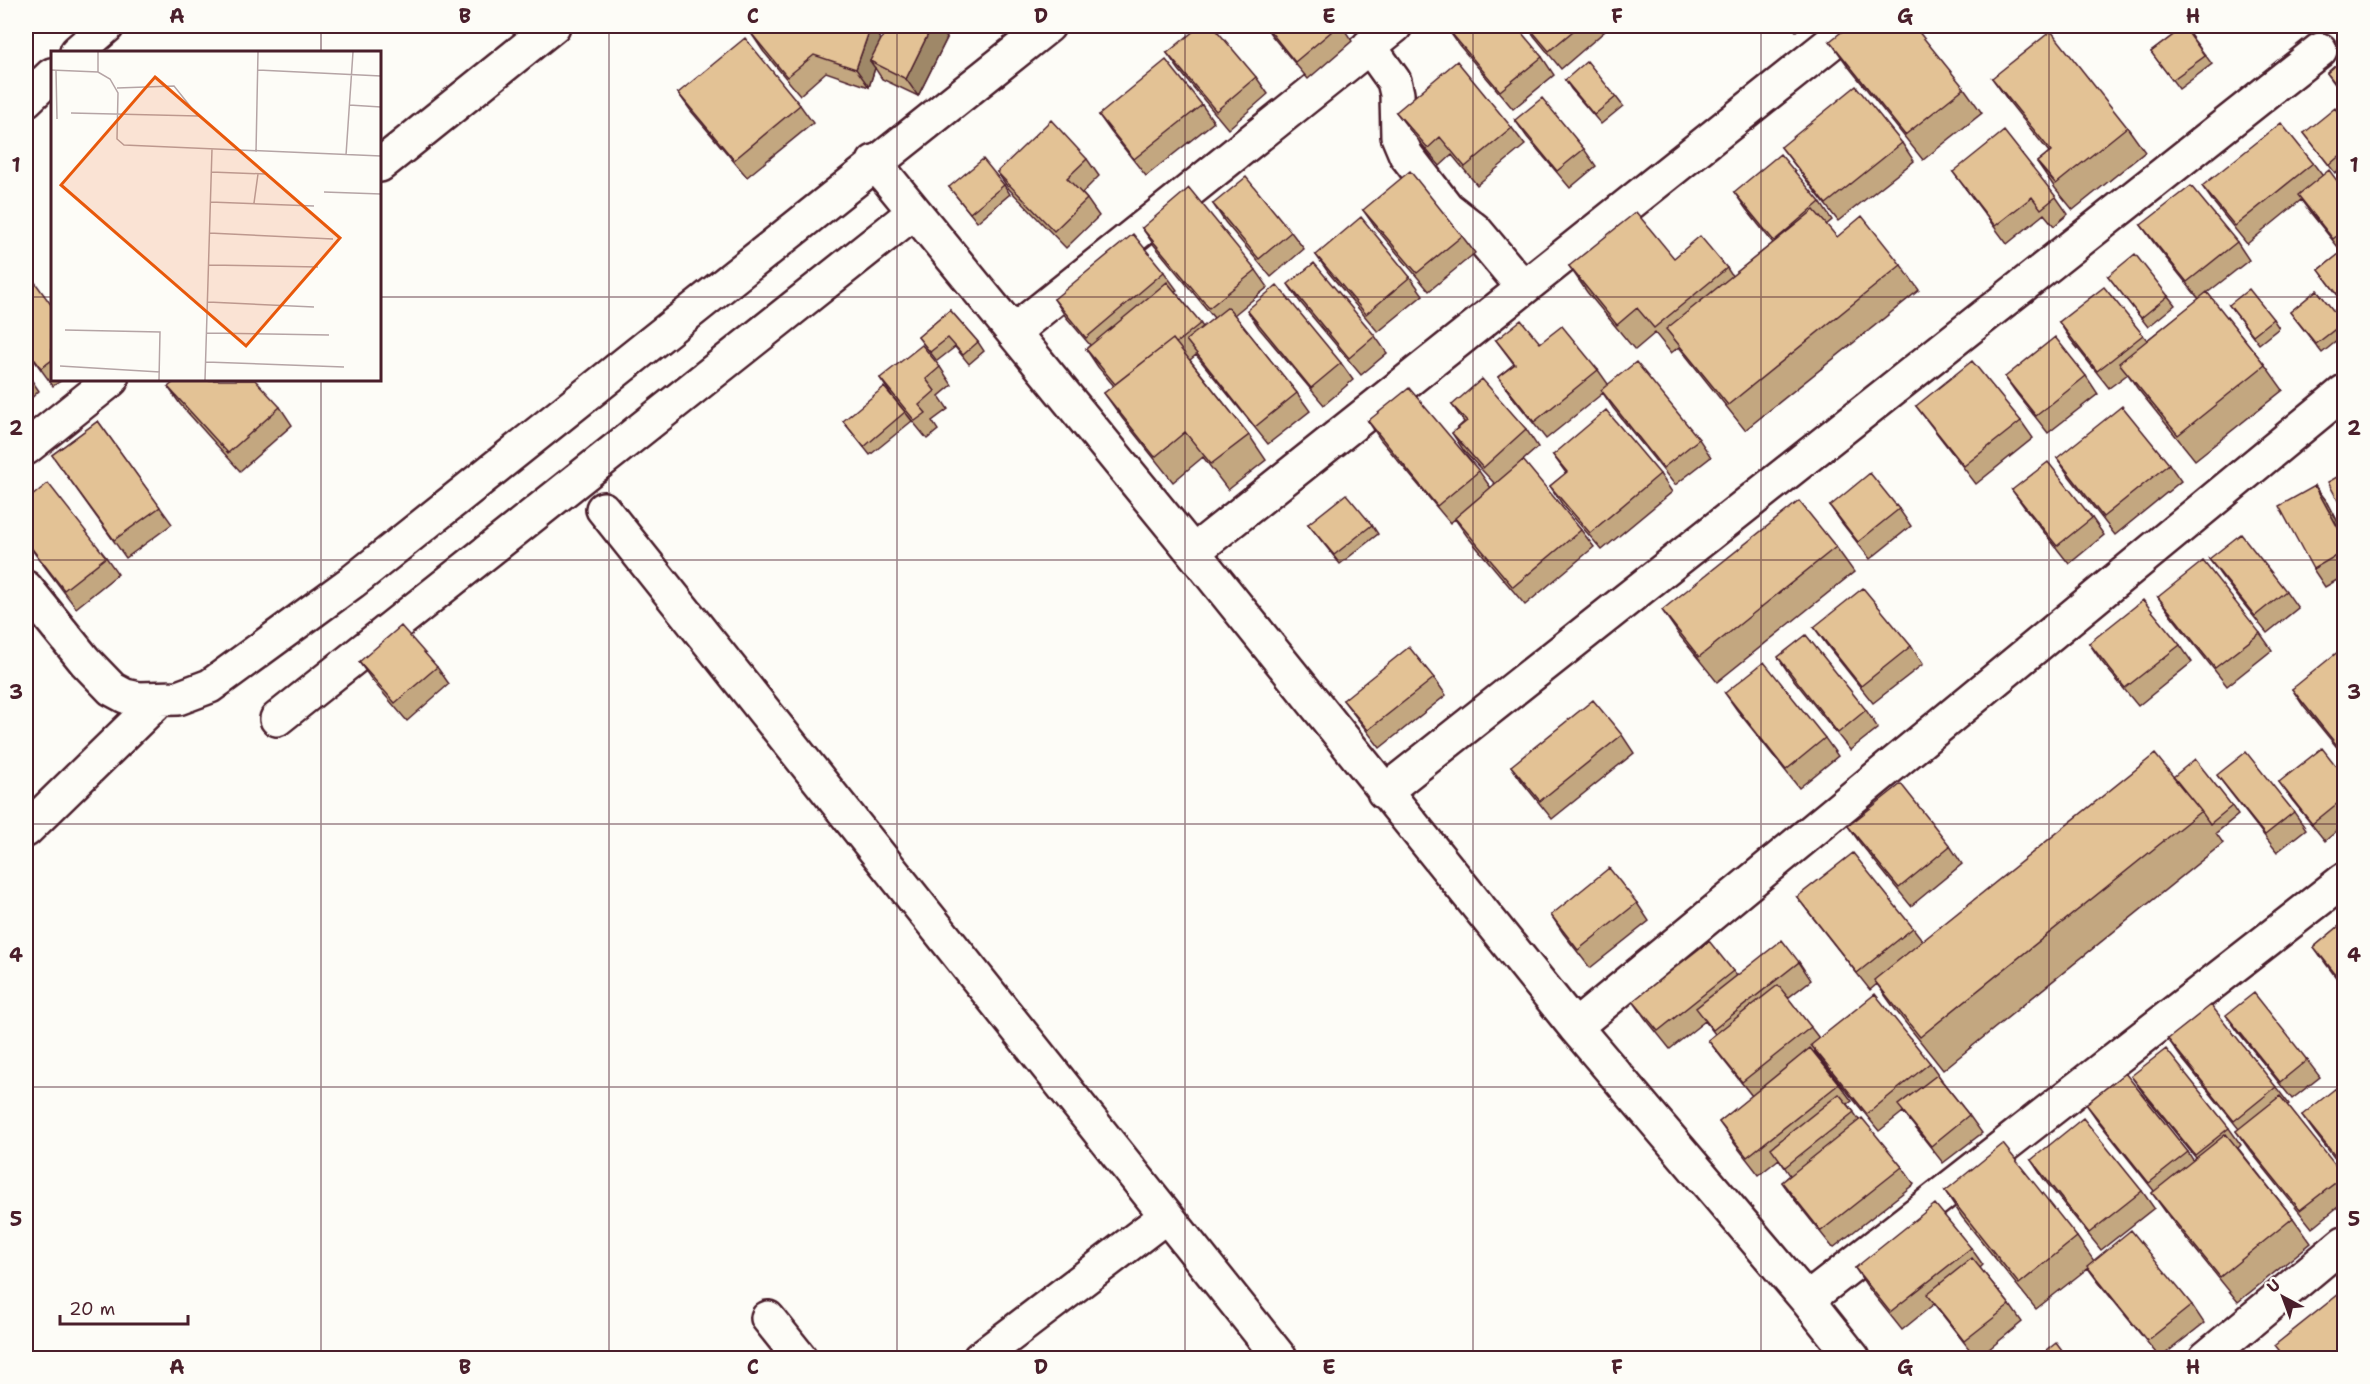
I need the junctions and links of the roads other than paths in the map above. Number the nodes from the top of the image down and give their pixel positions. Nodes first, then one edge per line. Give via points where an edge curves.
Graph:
1 (107, 26) edge
2 (553, 26) edge
3 (1048, 26) edge
4 (1395, 26) edge
5 (1852, 26) edge
6 (1369, 46) junction
7 (2320, 50) dead end
8 (78, 51) edge
9 (51, 76) edge
10 (26, 100) edge
11 (874, 162) junction
12 (381, 164) edge
13 (914, 212) junction
14 (1523, 287) junction
15 (1013, 332) junction
16 (110, 381) edge
17 (2344, 392) edge
18 (26, 448) edge
19 (603, 510) dead end
20 (1193, 552) junction
21 (26, 588) edge
22 (159, 700) junction
23 (277, 719) dead end
24 (1384, 792) junction
25 (26, 830) edge
26 (2344, 880) edge
27 (1575, 1027) junction
28 (1165, 1217) junction
29 (2344, 1243) edge
30 (1807, 1300) junction
31 (768, 1318) dead end
32 (800, 1359) edge
33 (980, 1359) edge
34 (1280, 1359) edge
35 (1853, 1359) edge
36 (2206, 1359) edge

1 - 8 street
2 - 12 street
3 - 11 street
4 - 6 street
5 - 14 street
6 - 14 street via 1394,81 1398,136 1406,155 1448,208 1475,230
6 - 15 street
7 - 24 street
9 - 10 street
11 - 13 street
11 - 22 street via 352,582 210,686 193,694
13 - 15 street
13 - 23 street
14 - 20 street
15 - 20 street
16 - 18 street
17 - 27 street
19 - 28 street
20 - 24 street
21 - 22 street via 112,689 139,699
22 - 25 street
24 - 27 street
26 - 30 street
27 - 30 street
28 - 33 street
28 - 34 street
29 - 36 street
30 - 35 street
31 - 32 street

